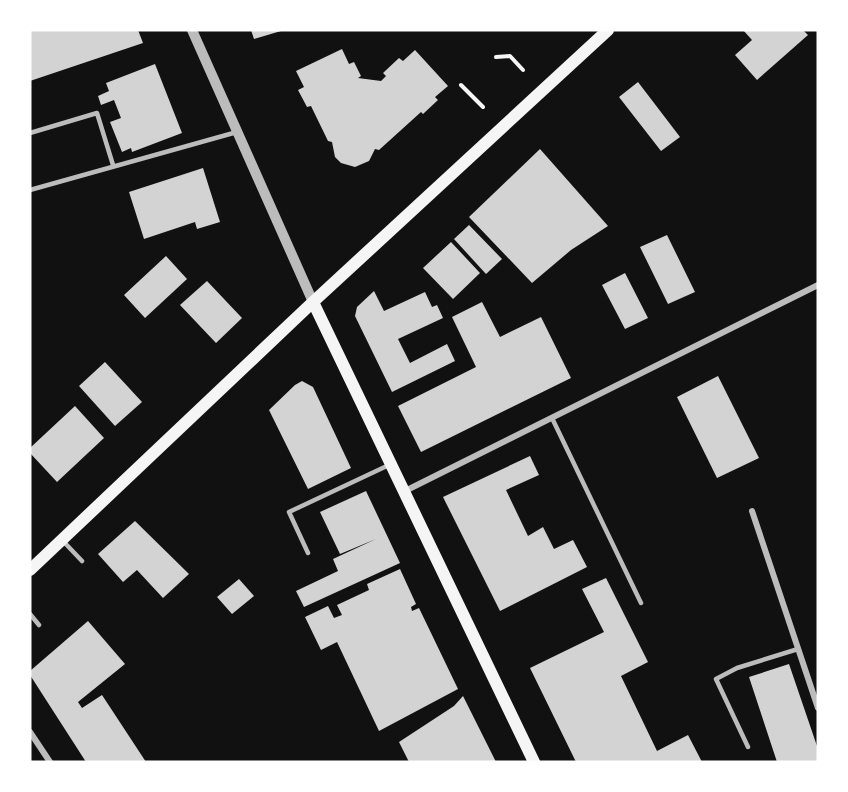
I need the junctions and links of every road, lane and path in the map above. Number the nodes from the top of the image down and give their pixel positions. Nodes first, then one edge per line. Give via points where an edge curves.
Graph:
1 (192, 30) edge
2 (608, 30) edge
3 (496, 57) dead end
4 (523, 70) dead end
5 (461, 85) dead end
6 (483, 107) dead end
7 (237, 132) junction
8 (30, 133) edge
9 (113, 165) junction
10 (30, 190) edge
11 (818, 285) edge
12 (313, 302) junction
13 (552, 418) junction
14 (392, 464) junction
15 (405, 491) junction
16 (752, 511) dead end
17 (62, 540) junction
18 (308, 553) dead end
19 (82, 561) dead end
20 (30, 570) edge
21 (641, 603) dead end
22 (30, 614) edge
23 (39, 625) dead end
24 (798, 649) junction
25 (818, 708) edge
26 (30, 732) edge
27 (32, 740) edge
28 (748, 747) dead end
29 (50, 762) edge
30 (534, 762) edge

1 - 7 street
2 - 12 main road
3 - 4 path via 510,56
5 - 6 path
7 - 9 lane
7 - 12 street
8 - 9 lane via 97,113
9 - 10 lane
11 - 13 street
12 - 14 main road
12 - 17 main road
13 - 15 street
13 - 21 lane
14 - 15 main road
14 - 18 lane via 289,512
15 - 30 main road
16 - 24 street
17 - 19 lane
17 - 20 main road
22 - 23 lane
24 - 25 street
24 - 28 lane via 736,668 716,679
26 - 27 street
27 - 29 street

